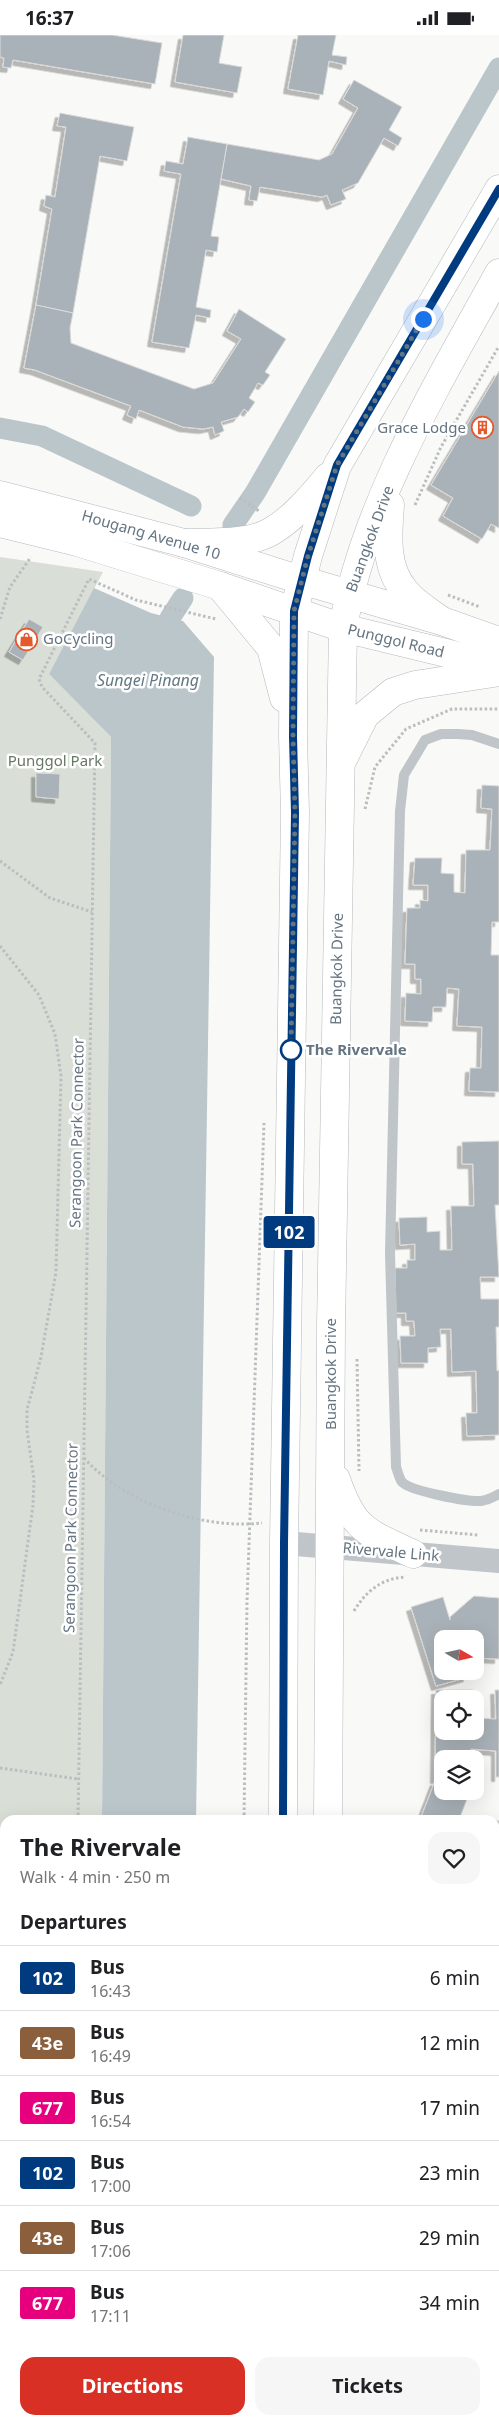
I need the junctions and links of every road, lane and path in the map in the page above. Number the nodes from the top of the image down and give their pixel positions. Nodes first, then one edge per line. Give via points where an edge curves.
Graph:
1 (499, 189) edge
2 (499, 273) edge
3 (499, 346) edge
4 (399, 459) junction
5 (337, 465) junction
6 (0, 495) edge
7 (240, 498) dead end
8 (251, 506) dead end
9 (413, 507) dead end
10 (0, 523) edge
11 (184, 543) junction
12 (31, 557) dead end
13 (301, 580) junction
14 (220, 586) junction
15 (440, 591) dead end
16 (349, 594) junction
17 (482, 608) dead end
18 (182, 611) dead end
19 (294, 611) junction
20 (0, 619) edge
21 (442, 621) junction
22 (343, 628) junction
23 (499, 641) edge
24 (499, 666) edge
25 (499, 672) edge
26 (293, 736) junction
27 (499, 744) edge
28 (340, 767) junction
29 (0, 861) edge
30 (92, 912) junction
31 (0, 946) edge
32 (265, 1118) dead end
33 (83, 1458) junction
34 (331, 1463) junction
35 (499, 1494) edge
36 (262, 1523) dead end
37 (249, 1524) junction
38 (284, 1543) junction
39 (329, 1546) junction
40 (499, 1561) edge
41 (411, 1565) junction
42 (354, 1610) dead end
43 (0, 1685) edge
44 (0, 1768) edge
45 (78, 1779) junction
46 (78, 1815) edge
47 (244, 1815) edge
48 (283, 1815) edge
49 (328, 1815) edge

1 - 5 main road
2 - 4 main road, Buangkok Drive
3 - 9 path via 441,447
4 - 16 main road, Buangkok Drive
4 - 21 main road via 390,504 387,545 393,571 405,591
5 - 11 main road via 307,503 272,532 240,541
5 - 13 main road
6 - 11 main road, Hougang Avenue 10
7 - 8 path
10 - 14 main road, Hougang Avenue 10 via 77,542
11 - 13 main road, Hougang Avenue 10
12 - 20 path via 10,587
13 - 16 main road, Punggol Road
13 - 19 main road
14 - 19 main road, Hougang Avenue 10
14 - 26 main road via 271,648
15 - 17 path
16 - 21 main road, Punggol Road
16 - 22 main road, Buangkok Drive
18 - 30 path, Serangoon Park Connector via 136,600 89,579 39,679 42,687 95,743
19 - 22 main road, Punggol Road
19 - 26 main road
21 - 23 main road, Punggol Road
22 - 24 main road, Punggol Road
22 - 28 main road, Buangkok Drive
25 - 28 main road via 415,685 392,692 365,715
26 - 38 main road via 295,813
27 - 35 lane via 472,735 441,734 425,740 404,775 400,811 390,1253 398,1474 403,1483 413,1488 472,1501 483,1501
28 - 34 main road, Buangkok Drive
29 - 30 path via 50,898
30 - 33 path, Serangoon Park Connector
31 - 43 path via 39,995 55,1034 61,1076 56,1272 27,1410 27,1440 34,1480 32,1505 13,1651
32 - 37 path
33 - 37 path via 114,1485 157,1506 186,1517
33 - 45 path, Serangoon Park Connector
34 - 39 main road, Buangkok Drive
34 - 41 main road via 353,1517
36 - 37 path
37 - 47 path
38 - 39 street, Rivervale Link
38 - 48 main road
39 - 41 street, Rivervale Link
39 - 49 main road, Buangkok Drive
40 - 41 street, Rivervale Link
41 - 42 path via 373,1587
44 - 45 path
45 - 46 path, Serangoon Park Connector

